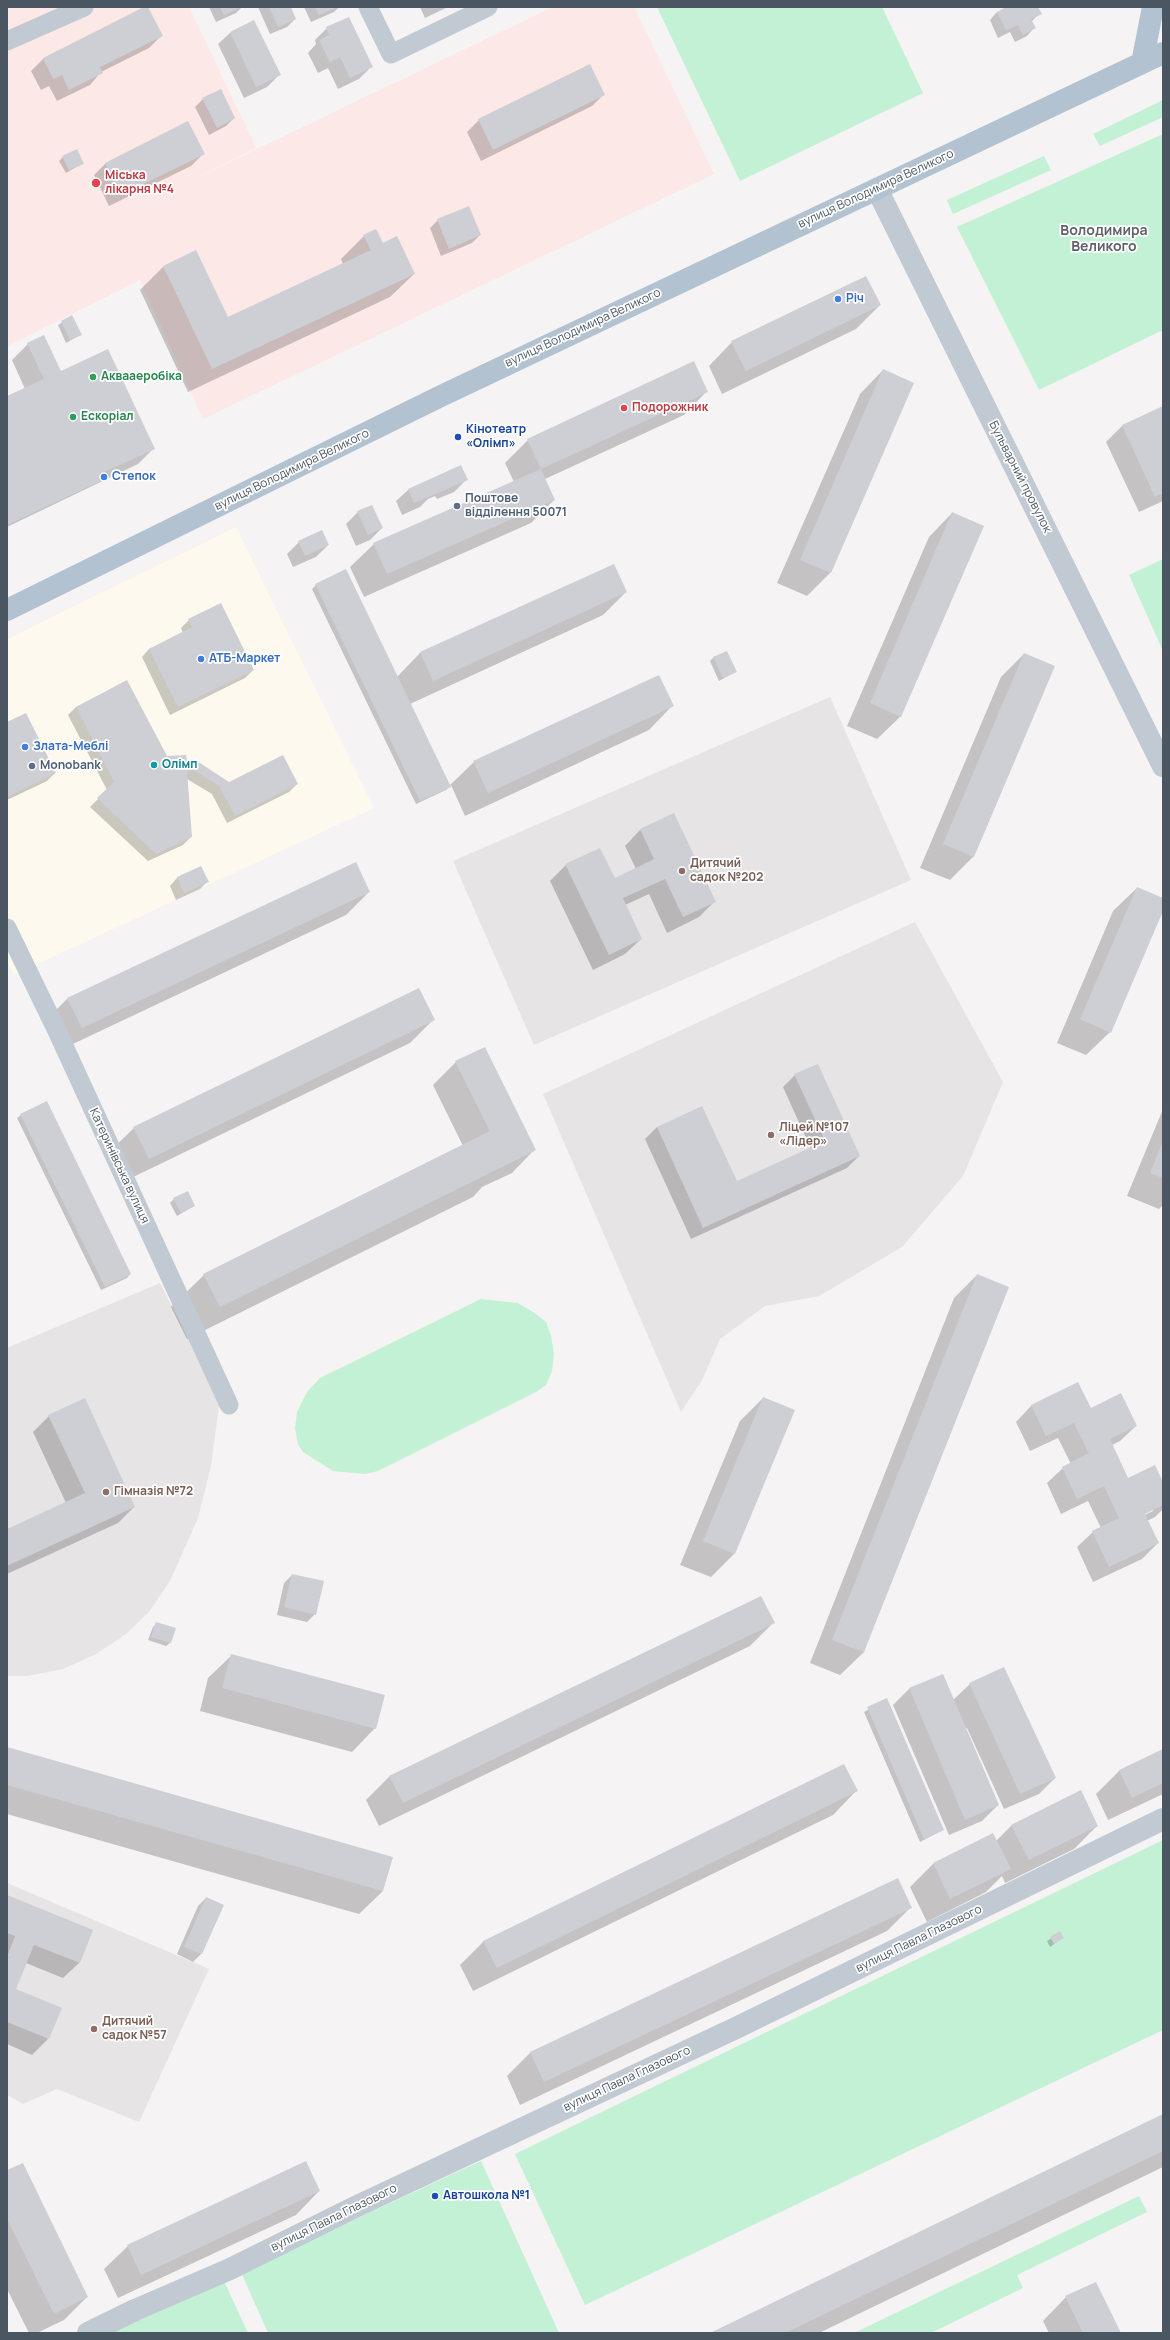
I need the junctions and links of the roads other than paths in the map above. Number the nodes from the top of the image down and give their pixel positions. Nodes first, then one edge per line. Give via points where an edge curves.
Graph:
1 (84, 7) edge
2 (368, 7) edge
3 (488, 7) edge
4 (1153, 7) edge
5 (7, 41) edge
6 (1163, 53) edge
7 (1142, 64) junction
8 (877, 189) junction
9 (7, 610) edge
10 (1163, 766) edge
11 (7, 928) edge
12 (229, 1405) dead end
13 (1163, 1819) edge
14 (88, 2333) edge

1 - 5 street
2 - 3 street via 391,54
4 - 7 main road
6 - 7 main road, вулиця Володимира Великого
7 - 8 main road, вулиця Володимира Великого
8 - 9 main road, вулиця Володимира Великого via 439,397
8 - 10 street, Бульварний провулок
11 - 12 street, Катеринівська вулиця
13 - 14 street, вулиця Павла Глазового via 738,2027 353,2208 230,2269

